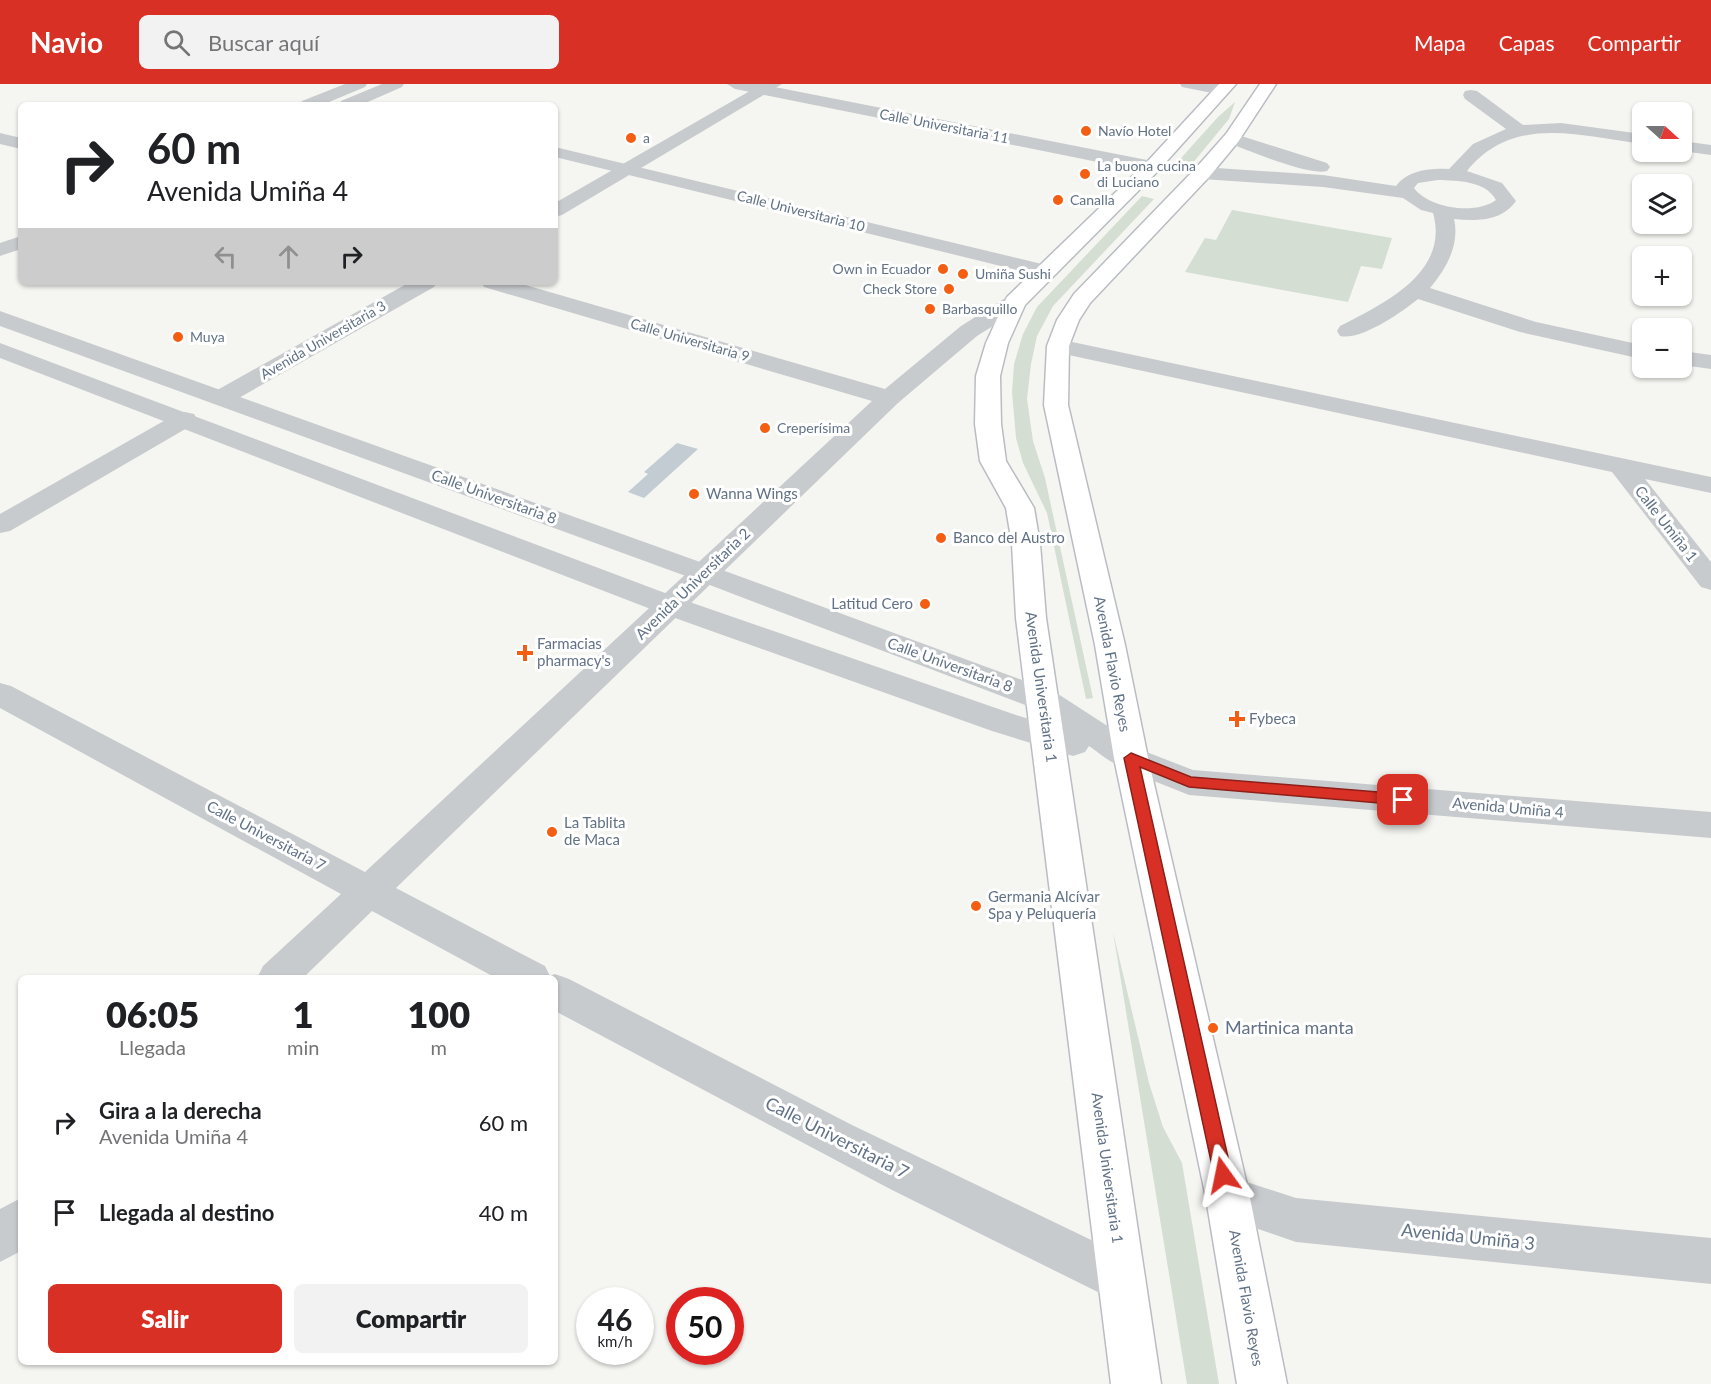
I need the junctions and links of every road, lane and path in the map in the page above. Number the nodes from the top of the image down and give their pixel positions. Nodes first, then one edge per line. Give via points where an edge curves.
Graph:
1 (359, 84) edge
2 (396, 84) edge
3 (735, 84) edge
4 (1188, 84) edge
5 (1268, 84) edge
6 (769, 87) edge
7 (1225, 87) edge
8 (1471, 94) dead end
9 (315, 102) edge
10 (357, 102) edge
11 (1518, 130) junction
12 (0, 138) edge
13 (1232, 138) junction
14 (1632, 138) edge
15 (18, 143) edge
16 (1692, 147) edge
17 (1711, 150) edge
18 (558, 153) edge
19 (1152, 167) junction
20 (629, 169) junction
21 (1202, 173) junction
22 (1325, 175) junction
23 (1454, 175) junction
24 (1409, 186) junction
25 (558, 209) edge
26 (1442, 211) junction
27 (18, 223) edge
28 (0, 231) edge
29 (18, 243) edge
30 (0, 250) edge
31 (1046, 271) junction
32 (421, 285) edge
33 (502, 285) edge
34 (1417, 291) junction
35 (1015, 302) junction
36 (0, 318) edge
37 (1348, 331) dead end
38 (1058, 346) junction
39 (0, 350) edge
40 (1632, 350) edge
41 (1692, 359) edge
42 (1711, 362) edge
43 (221, 398) junction
44 (889, 398) junction
45 (185, 418) junction
46 (1621, 466) junction
47 (432, 475) junction
48 (1711, 485) edge
49 (396, 500) junction
50 (0, 525) edge
51 (704, 573) junction
52 (1711, 581) edge
53 (672, 606) junction
54 (0, 694) edge
55 (1046, 719) junction
56 (1131, 758) junction
57 (1711, 825) edge
58 (369, 891) junction
59 (279, 975) edge
60 (525, 975) edge
61 (558, 993) edge
62 (1228, 1198) junction
63 (18, 1223) edge
64 (0, 1239) edge
65 (1711, 1261) edge
66 (1122, 1280) junction
67 (1136, 1384) edge
68 (1262, 1384) edge

1 - 9 street
2 - 10 street
3 - 6 street, Calle Universitaria 11
4 - 7 street
5 - 13 main road, Avenida Flavio Reyes
6 - 19 street, Calle Universitaria 11
6 - 20 street
7 - 19 main road, Avenida Universitaria 1
8 - 11 street
11 - 14 street via 1576,130
11 - 23 street via 1481,146
12 - 15 street
13 - 21 main road, Avenida Flavio Reyes
13 - 22 street
16 - 17 street
18 - 20 street, Calle Universitaria 10
19 - 31 main road, Avenida Universitaria 1
20 - 25 street
20 - 31 street, Calle Universitaria 10
21 - 22 street
21 - 38 main road, Avenida Flavio Reyes via 1083,299 1068,320
22 - 24 street
23 - 24 street via 1431,175
23 - 26 street via 1489,184 1506,201 1486,213
24 - 26 street via 1423,205
26 - 34 street via 1447,237 1435,266
27 - 28 street
29 - 30 street
31 - 35 main road, Avenida Universitaria 1
32 - 43 street, Avenida Universitaria 3
33 - 44 street, Calle Universitaria 9
34 - 37 street
34 - 40 street via 1511,323
35 - 44 street, Avenida Universitaria 2 via 969,331
35 - 55 main road, Avenida Universitaria 1 via 987,376 988,424 993,461 1020,508
36 - 43 street, Calle Universitaria 8
38 - 46 street
38 - 56 main road, Avenida Flavio Reyes via 1056,405
39 - 45 street, Calle Universitaria 8
41 - 42 street
43 - 45 street, Avenida Universitaria 3
43 - 47 street, Calle Universitaria 8
44 - 51 street, Avenida Universitaria 2
45 - 49 street, Calle Universitaria 8
45 - 50 street
46 - 48 street
46 - 52 street, Calle Umiña 1
47 - 49 street
47 - 51 street, Calle Universitaria 8
49 - 53 street, Calle Universitaria 8
51 - 53 street, Avenida Universitaria 2
51 - 55 street, Calle Universitaria 8
53 - 55 street, Calle Universitaria 8
53 - 58 street, Avenida Universitaria 2
54 - 58 street, Calle Universitaria 7
55 - 56 street, Calle Universitaria 8
55 - 66 main road, Avenida Universitaria 1
56 - 57 street, Avenida Umiña 4 via 1189,782
56 - 62 main road, Avenida Flavio Reyes
58 - 59 street, Avenida Universitaria 2
58 - 60 street, Calle Universitaria 7
61 - 66 street, Calle Universitaria 7 via 697,1067
62 - 65 street, Avenida Umiña 3 via 1296,1221
62 - 68 main road, Avenida Flavio Reyes
63 - 64 street
66 - 67 main road, Avenida Universitaria 1

